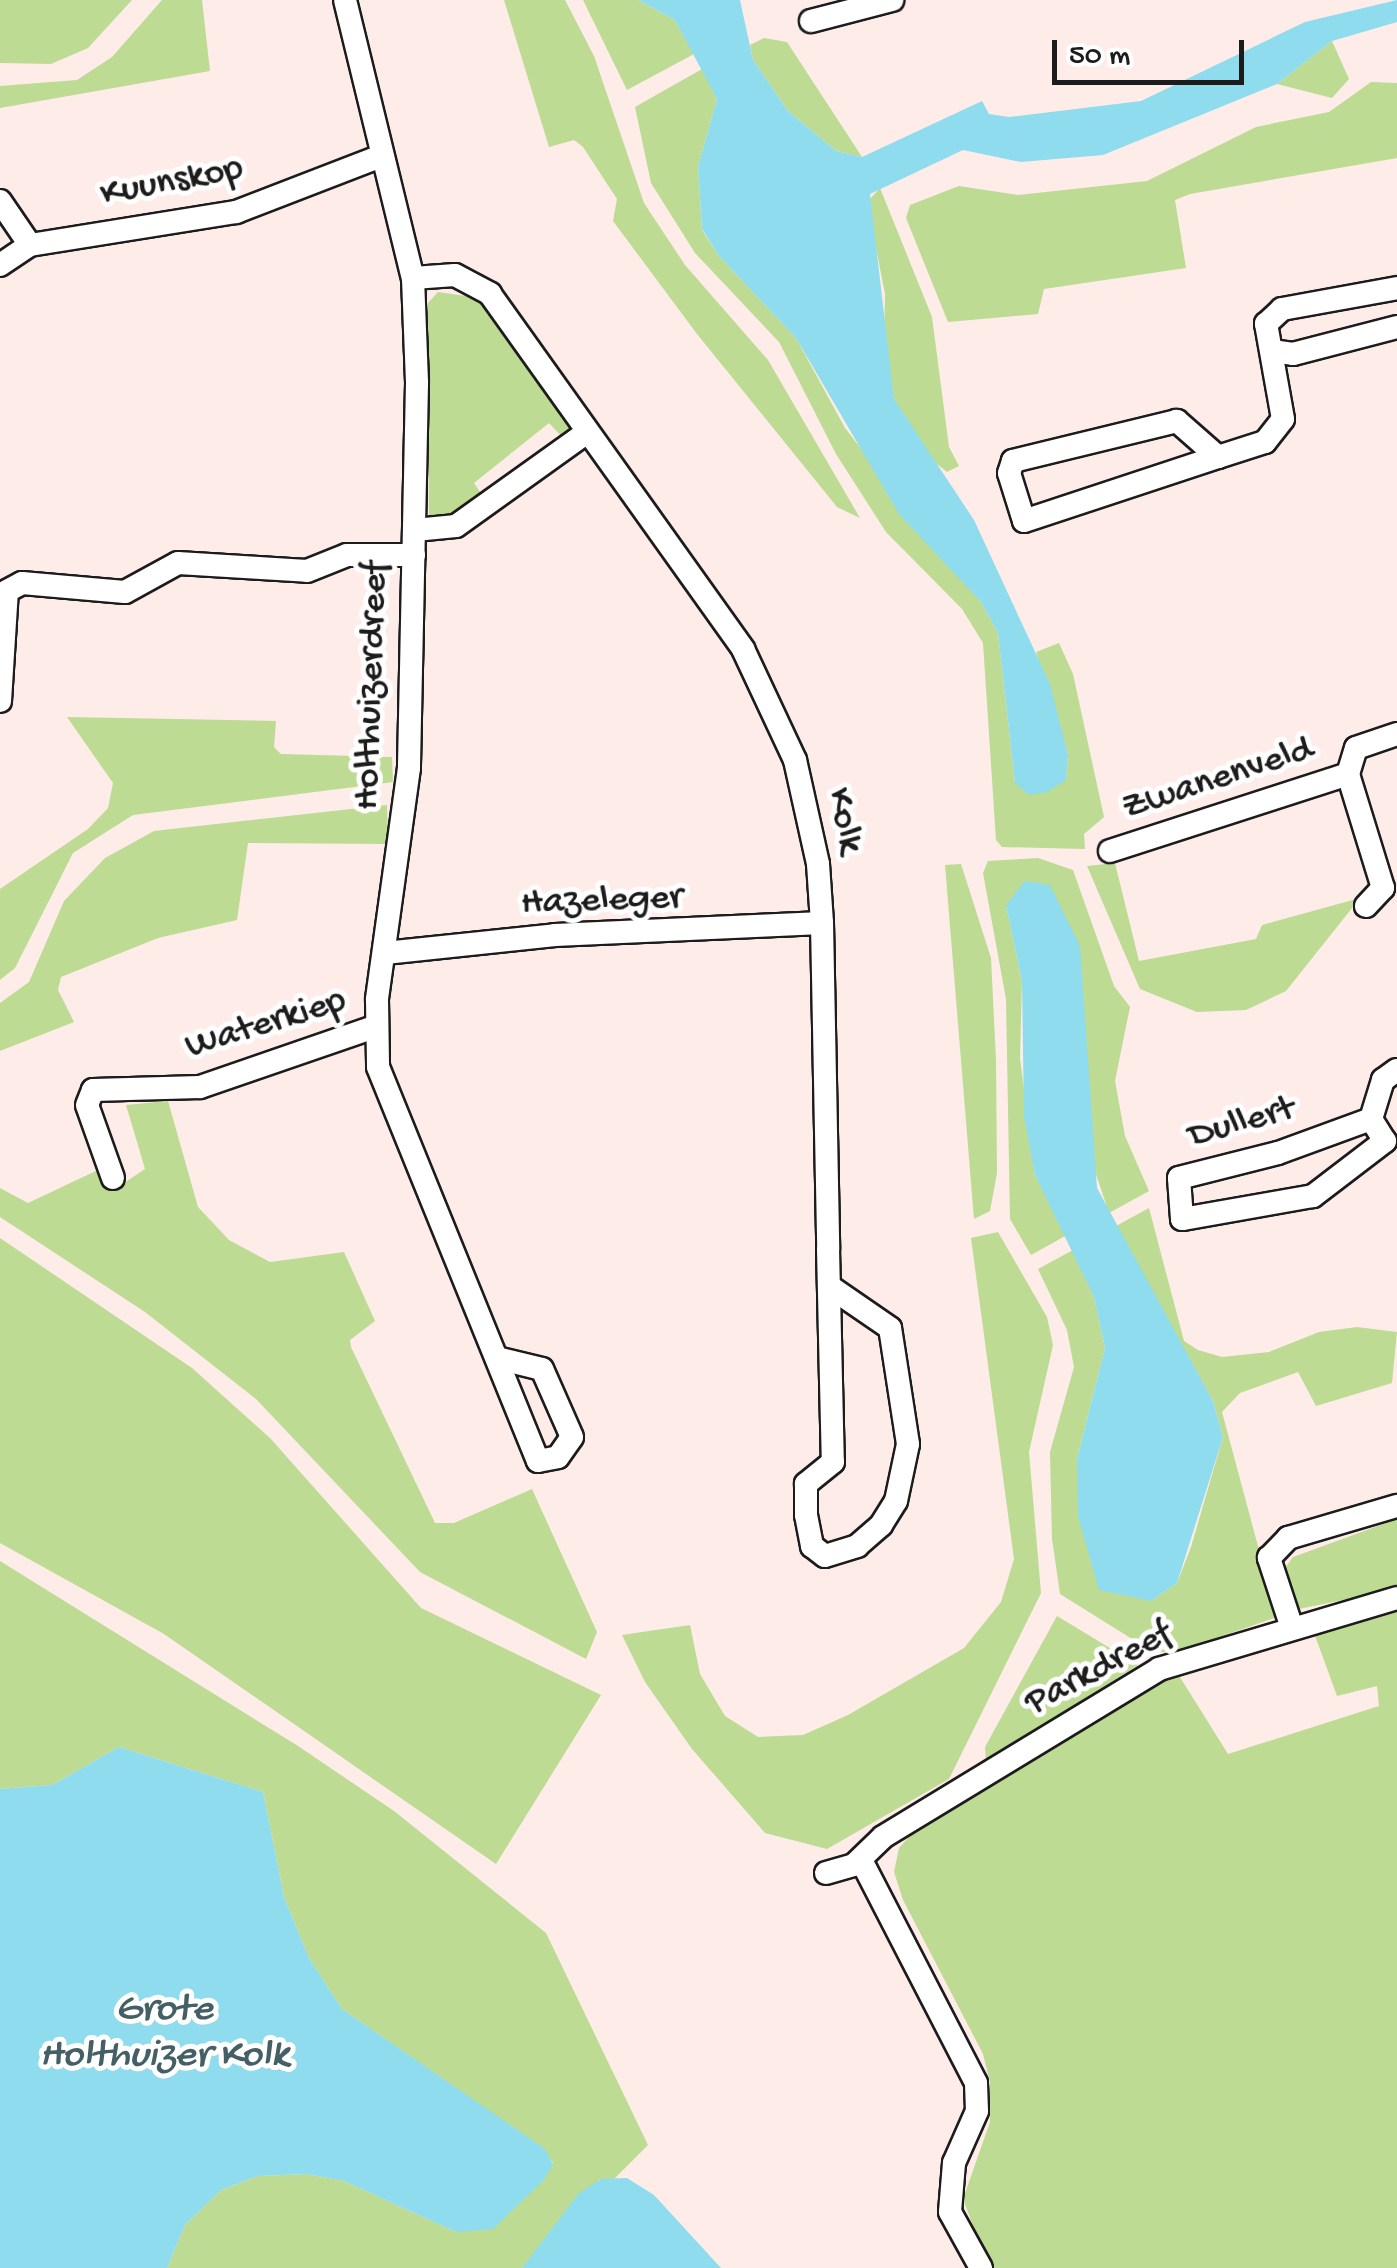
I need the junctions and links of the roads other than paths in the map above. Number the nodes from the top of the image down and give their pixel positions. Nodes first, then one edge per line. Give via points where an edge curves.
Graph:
1 (345, 0) edge
2 (892, 0) edge
3 (811, 21) dead end
4 (381, 156) junction
5 (0, 201) edge
6 (30, 245) junction
7 (0, 265) edge
8 (414, 278) junction
9 (1397, 288) edge
10 (1397, 328) edge
11 (1272, 351) junction
12 (586, 433) junction
13 (1218, 457) junction
14 (415, 530) junction
15 (414, 555) junction
16 (0, 702) edge
17 (1397, 734) edge
18 (1348, 774) junction
19 (1110, 851) dead end
20 (1366, 906) dead end
21 (822, 923) junction
22 (385, 954) junction
23 (374, 1028) junction
24 (1392, 1083) edge
25 (1371, 1119) junction
26 (113, 1178) dead end
27 (829, 1286) junction
28 (498, 1358) dead end
29 (1397, 1506) edge
30 (1397, 1598) edge
31 (1291, 1625) junction
32 (861, 1860) junction
33 (826, 1873) dead end
34 (980, 2268) edge

1 - 4 street, Holthuizerdreef
2 - 3 street
4 - 6 street, Kuunskop via 236,212
4 - 8 street, Holthuizerdreef
5 - 6 street
6 - 7 street, Kuunskop
8 - 12 street, Kolk via 455,275 490,294
8 - 14 street, Holthuizerdreef
9 - 11 street via 1282,309 1266,324
10 - 11 street via 1294,354
11 - 13 street via 1283,419 1265,442
12 - 14 street via 456,526
12 - 21 street, Kolk via 744,649 770,700 795,760 818,864
13 - 13 street via 1024,521 1009,473 1013,461 1177,422
14 - 15 street, Holthuizerdreef
15 - 16 street via 347,556 308,571 178,563 126,592 22,583 7,592
15 - 22 street, Holthuizerdreef via 408,782
17 - 18 street, Zwanenveld via 1356,748
18 - 19 street, Zwanenveld
18 - 20 street, Zwanenveld via 1383,888
21 - 22 street, Hazeleger via 555,936
21 - 27 street, Kolk
22 - 23 street, Holthuizerdreef
23 - 26 street, Waterkiep via 200,1088 93,1090 87,1106
23 - 28 street, Holthuizerdreef via 384,1086
24 - 25 street, Dullert
25 - 25 street, Dullert via 1385,1141 1312,1196 1182,1219 1179,1178 1278,1154
27 - 27 street, Kolk via 833,1462 806,1484 807,1531 826,1556 857,1546 880,1524 896,1501 908,1444 890,1328
29 - 31 street via 1288,1538 1270,1558
30 - 31 street, Parkdreef
31 - 32 street, Parkdreef via 1159,1670 949,1795
32 - 33 street, Parkdreef
32 - 34 street via 976,2083 977,2111 954,2164 950,2212

